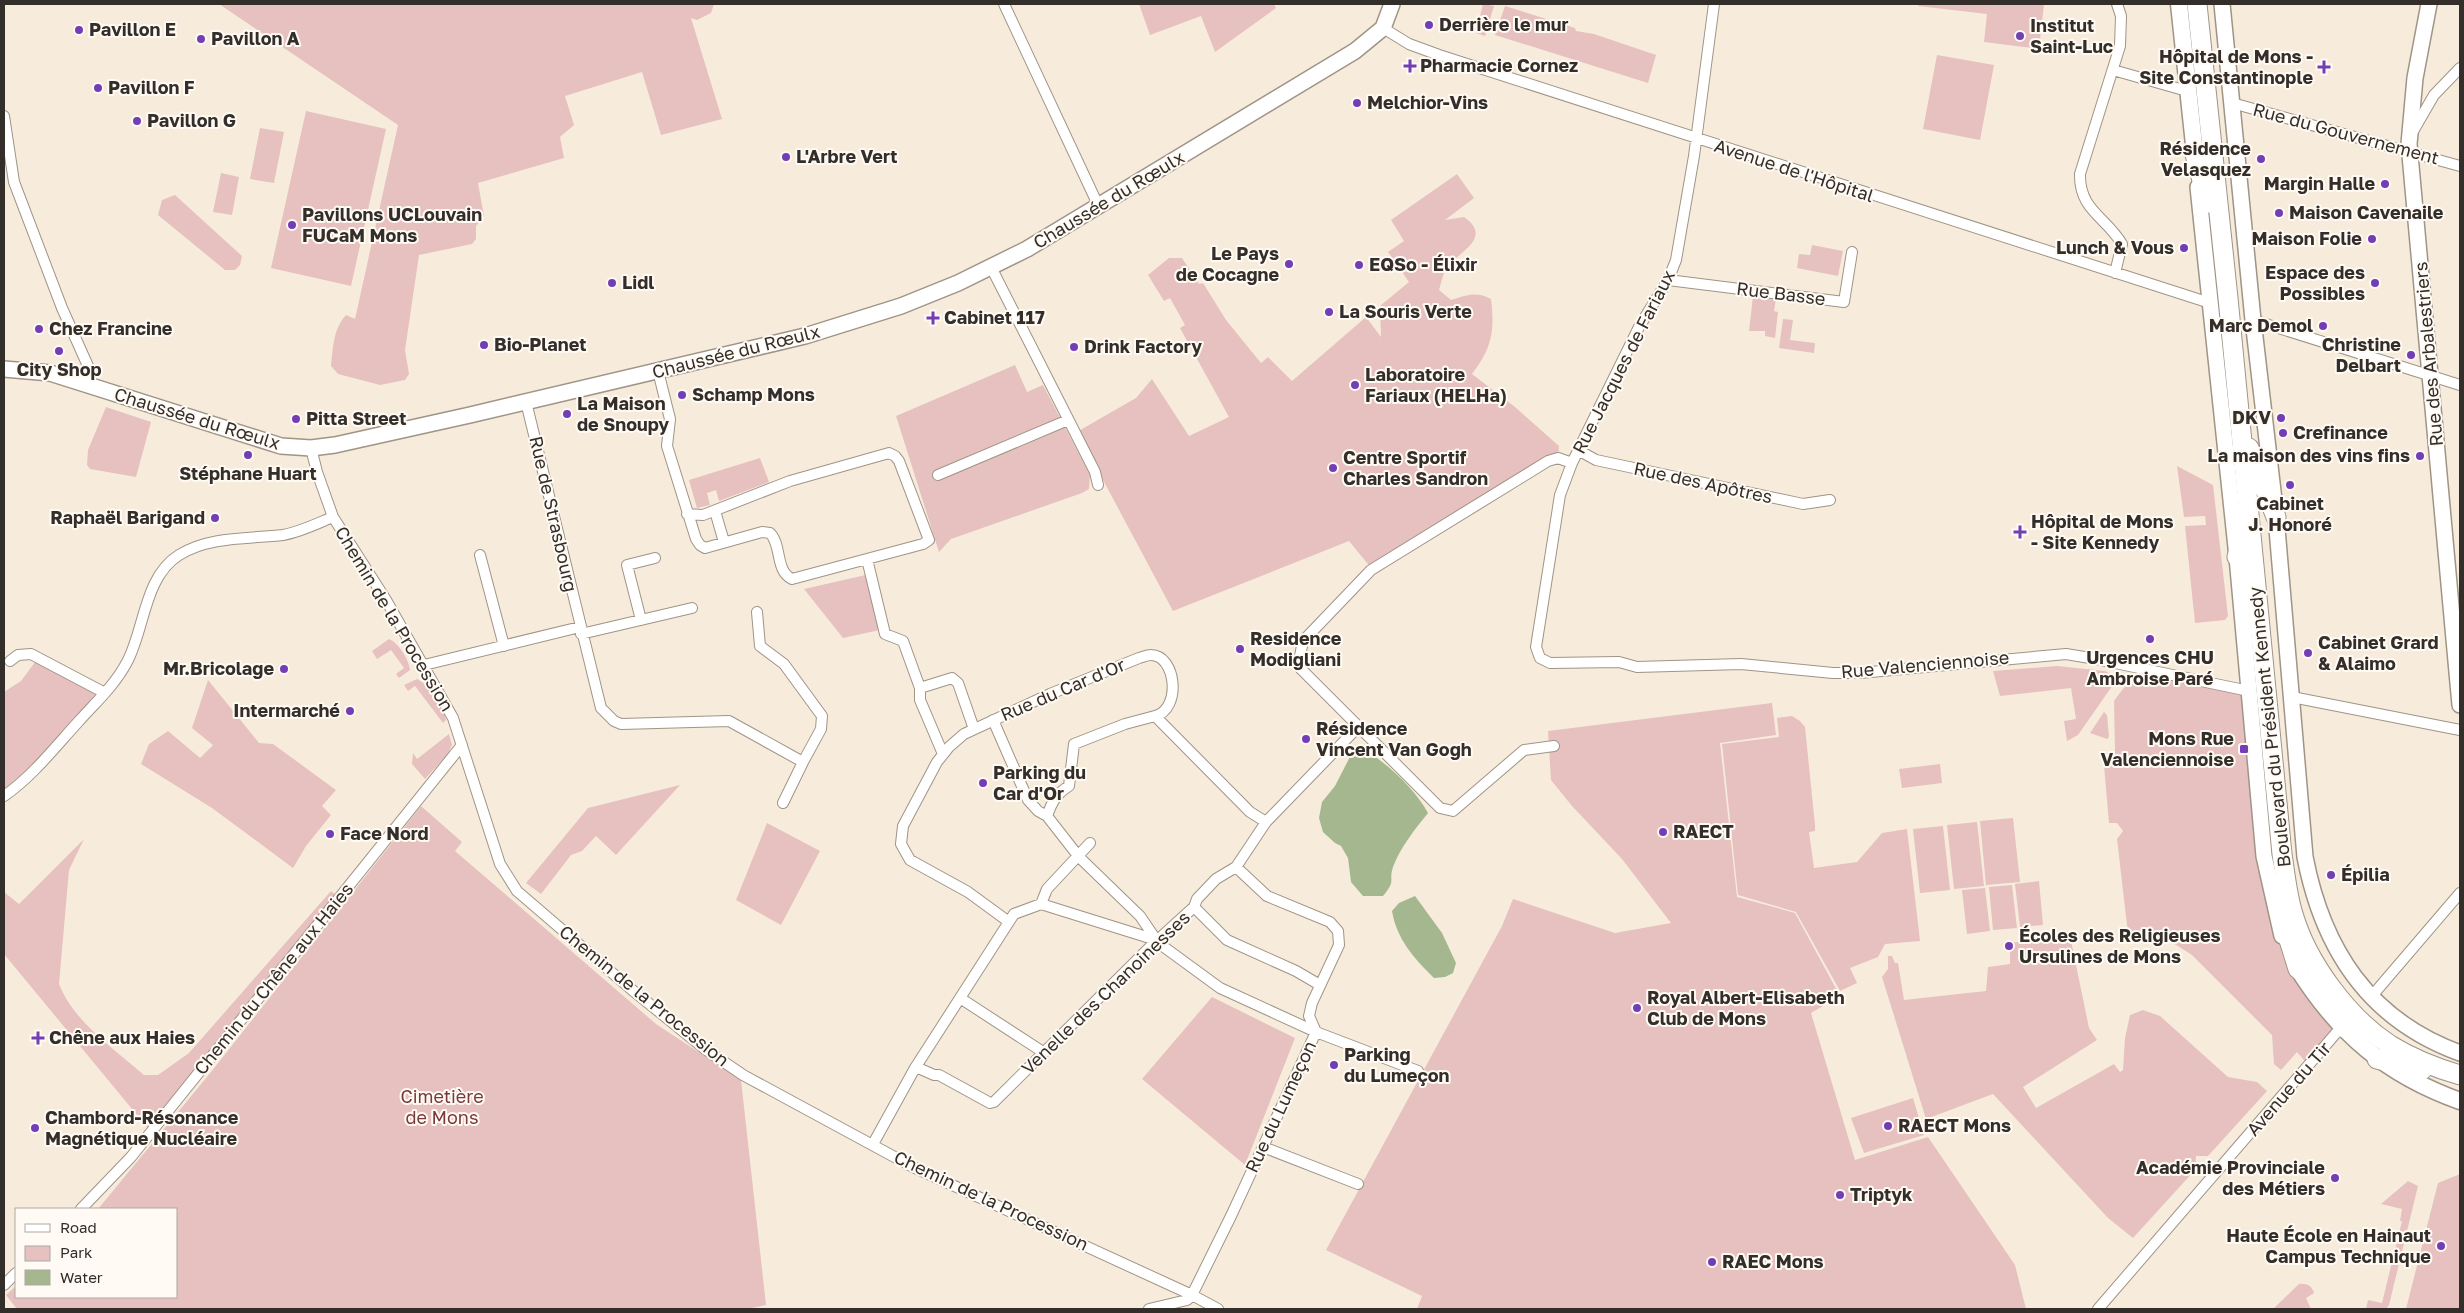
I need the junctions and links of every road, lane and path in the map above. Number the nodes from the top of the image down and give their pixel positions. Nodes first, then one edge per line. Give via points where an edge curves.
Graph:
1 (1004, 4) edge
2 (1392, 4) edge
3 (1714, 4) edge
4 (2117, 4) edge
5 (2180, 4) edge
6 (2197, 4) edge
7 (2222, 4) edge
8 (2429, 4) edge
9 (1383, 28) junction
10 (2460, 68) edge
11 (2113, 70) junction
12 (2188, 89) junction
13 (2232, 103) junction
14 (4, 116) edge
15 (1696, 139) junction
16 (2409, 145) junction
17 (2195, 154) joint
18 (2460, 166) edge
19 (1099, 207) junction
20 (1852, 252) dead end
21 (991, 267) junction
22 (2115, 273) junction
23 (1668, 280) junction
24 (2219, 300) junction
25 (2253, 320) junction
26 (4, 369) edge
27 (658, 371) junction
28 (2431, 375) junction
29 (2460, 384) edge
30 (88, 385) junction
31 (526, 402) junction
32 (2238, 408) junction
33 (1068, 420) junction
34 (311, 448) junction
35 (1578, 450) junction
36 (1572, 463) junction
37 (938, 475) dead end
38 (1098, 484) dead end
39 (2247, 498) junction
40 (1830, 500) dead end
41 (715, 511) junction
42 (687, 514) junction
43 (333, 517) junction
44 (2276, 517) junction
45 (724, 542) junction
46 (480, 556) dead end
47 (2237, 557) junction
48 (655, 558) dead end
49 (867, 559) junction
50 (692, 608) dead end
51 (756, 612) dead end
52 (640, 620) junction
53 (580, 631) junction
54 (504, 646) junction
55 (1540, 658) joint
56 (10, 661) dead end
57 (424, 665) junction
58 (920, 688) junction
59 (2249, 692) junction
60 (105, 693) junction
61 (2292, 697) junction
62 (2460, 705) edge
63 (1155, 716) junction
64 (993, 720) junction
65 (1358, 727) junction
66 (974, 729) junction
67 (2460, 730) edge
68 (462, 744) junction
69 (1554, 746) dead end
70 (944, 754) junction
71 (803, 762) junction
72 (4, 796) edge
73 (783, 803) dead end
74 (1048, 816) junction
75 (1266, 822) junction
76 (1090, 843) dead end
77 (2282, 854) junction
78 (1079, 857) junction
79 (1236, 867) junction
80 (2460, 893) edge
81 (1041, 904) junction
82 (1194, 908) junction
83 (1010, 922) junction
84 (1157, 941) junction
85 (2298, 969) junction
86 (1320, 985) junction
87 (2371, 996) junction
88 (960, 998) junction
89 (2354, 1014) junction
90 (2344, 1031) junction
91 (1316, 1032) junction
92 (1043, 1052) junction
93 (2460, 1053) edge
94 (2377, 1059) junction
95 (2460, 1066) edge
96 (916, 1067) junction
97 (1418, 1071) dead end
98 (2460, 1075) edge
99 (2460, 1082) edge
100 (2460, 1101) edge
101 (873, 1144) junction
102 (1263, 1147) junction
103 (1358, 1184) dead end
104 (82, 1208) edge
105 (15, 1274) edge
106 (4, 1285) edge
107 (1192, 1295) junction
108 (1149, 1309) edge
109 (1218, 1309) edge
110 (2098, 1309) edge

1 - 19 street
2 - 9 main road
3 - 15 street, Rue Jacques de Fariaux
4 - 11 street via 2121,16 2120,46
5 - 12 main road
6 - 24 highway
7 - 13 main road, Boulevard du Président Kennedy
8 - 16 main road, Rue des Arbalestriers via 2415,78
9 - 15 street, Avenue de l'Hôpital via 1409,44 1438,55
9 - 19 main road, Chaussée du Rœulx via 1355,51
10 - 16 street via 2434,94
11 - 12 street
11 - 22 street via 2080,174 2080,188 2084,201 2122,244
12 - 17 main road
13 - 16 street, Rue du Gouvernement
13 - 25 main road, Boulevard du Président Kennedy
14 - 30 street via 14,182 88,366
15 - 22 street, Avenue de l'Hôpital
15 - 23 street, Rue Jacques de Fariaux via 1684,226
16 - 18 street, Rue du Gouvernement
16 - 28 main road, Rue des Arbalestriers
17 - 24 highway via 2218,245
19 - 21 main road, Chaussée du Rœulx
20 - 23 street, Rue Basse via 1844,302
21 - 27 main road, Chaussée du Rœulx via 874,315 805,336
21 - 33 street
22 - 24 street, Avenue de l'Hôpital
23 - 35 street, Rue Jacques de Fariaux via 1639,327
24 - 32 highway, Boulevard du Président Kennedy
24 - 47 main road, Boulevard du Président Kennedy
25 - 28 street
25 - 44 main road, Boulevard du Président Kennedy
26 - 30 main road, Chaussée du Rœulx via 50,373
27 - 31 main road, Chaussée du Rœulx
27 - 42 street via 670,419 667,446
28 - 29 street
28 - 62 main road, Rue des Arbalestriers
30 - 34 main road, Chaussée du Rœulx via 281,446
31 - 34 main road, Chaussée du Rœulx
31 - 53 street, Rue de Strasbourg
32 - 39 highway, Boulevard du Président Kennedy
32 - 44 highway via 2255,465
33 - 37 street
33 - 38 street
34 - 43 street, Chemin de la Procession via 316,472
35 - 36 street, Rue Jacques de Fariaux
35 - 40 street, Rue des Apôtres via 1596,460 1803,504
36 - 55 street, Rue Jacques de Fariaux via 1560,495 1536,647
36 - 65 street via 1558,458 1548,461 1371,570 1303,641 1298,666
39 - 47 highway
39 - 77 highway, Boulevard du Président Kennedy
41 - 42 street via 697,516
41 - 45 street
41 - 49 street via 755,494 882,455 895,456 929,540
42 - 45 street via 700,546 705,548
43 - 57 street, Chemin de la Procession
43 - 60 street via 284,534 212,542 195,547 169,562 156,580 127,662
44 - 61 main road, Boulevard du Président Kennedy
45 - 49 street via 762,532 770,533 784,572 792,579
46 - 54 street
47 - 59 main road, Boulevard du Président Kennedy
48 - 52 street via 627,565
49 - 58 street via 885,634 903,641
50 - 52 street
51 - 71 street via 760,646 784,664 822,716 821,729
52 - 53 street
53 - 54 street
53 - 71 street, Rue de Strasbourg via 601,708 614,721 621,724 729,722
54 - 57 street
55 - 59 street, Rue Valenciennoise via 1550,663 1619,662 1637,667 1756,664 1843,674 2066,654
56 - 60 street via 18,655 31,654
57 - 68 street, Chemin de la Procession via 447,706
58 - 66 street via 952,678 958,683
58 - 70 street via 920,700
59 - 85 main road, Boulevard du Président Kennedy via 2267,876 2281,933
60 - 72 street
61 - 67 street
61 - 87 main road, Boulevard du Président Kennedy via 2305,857 2310,881 2340,958
63 - 64 street, Rue du Car d'Or via 1160,715 1173,698 1174,690 1173,680 1162,659 1152,654
63 - 74 street via 1074,744 1069,786 1053,800
63 - 75 street via 1250,812
64 - 66 street, Rue du Car d'Or
64 - 74 street via 1028,800
65 - 69 street via 1440,808 1453,811 1524,750
65 - 75 street, Venelle des Chanoinesses
66 - 70 street, Rue du Car d'Or via 964,734
68 - 101 street, Chemin de la Procession via 500,864 517,891 705,1049 743,1074
68 - 104 street, Chemin du Chêne aux Haies via 131,1157
70 - 83 street, Rue du Car d'Or via 903,826 903,851 910,860 968,892
71 - 73 street
74 - 78 street
75 - 79 street, Venelle des Chanoinesses
76 - 78 street
77 - 85 highway via 2277,886 2278,909
77 - 89 highway, Boulevard du Président Kennedy via 2292,914 2303,940 2315,965
78 - 81 street via 1047,889
78 - 84 street via 1140,916
79 - 82 street, Venelle des Chanoinesses via 1216,879 1197,899
79 - 86 street via 1267,896 1330,922 1338,931 1339,946
80 - 87 street
81 - 83 street via 1014,914
81 - 84 street, Rue du Lumeçon
82 - 84 street, Venelle des Chanoinesses
82 - 86 street via 1227,940
83 - 88 street
84 - 91 street, Rue du Lumeçon via 1220,988
84 - 92 street, Venelle des Chanoinesses
85 - 90 main road via 2322,1006
86 - 91 street via 1309,1016
87 - 93 main road, Boulevard du Président Kennedy via 2408,1028
88 - 92 street
88 - 96 street
89 - 95 highway via 2418,1051
89 - 98 highway, Boulevard du Président Kennedy via 2390,1045
90 - 94 main road
90 - 110 street, Avenue du Tir via 2337,1032
91 - 97 street
91 - 102 street, Rue du Lumeçon
92 - 96 street, Venelle des Chanoinesses via 1006,1092 990,1103 939,1075
94 - 99 highway
94 - 100 main road via 2412,1081
96 - 101 street
101 - 107 street, Chemin de la Procession via 991,1204
102 - 103 street
102 - 107 street, Rue du Lumeçon
105 - 106 street
107 - 108 street via 1187,1300
107 - 109 street, Chemin de la Procession

